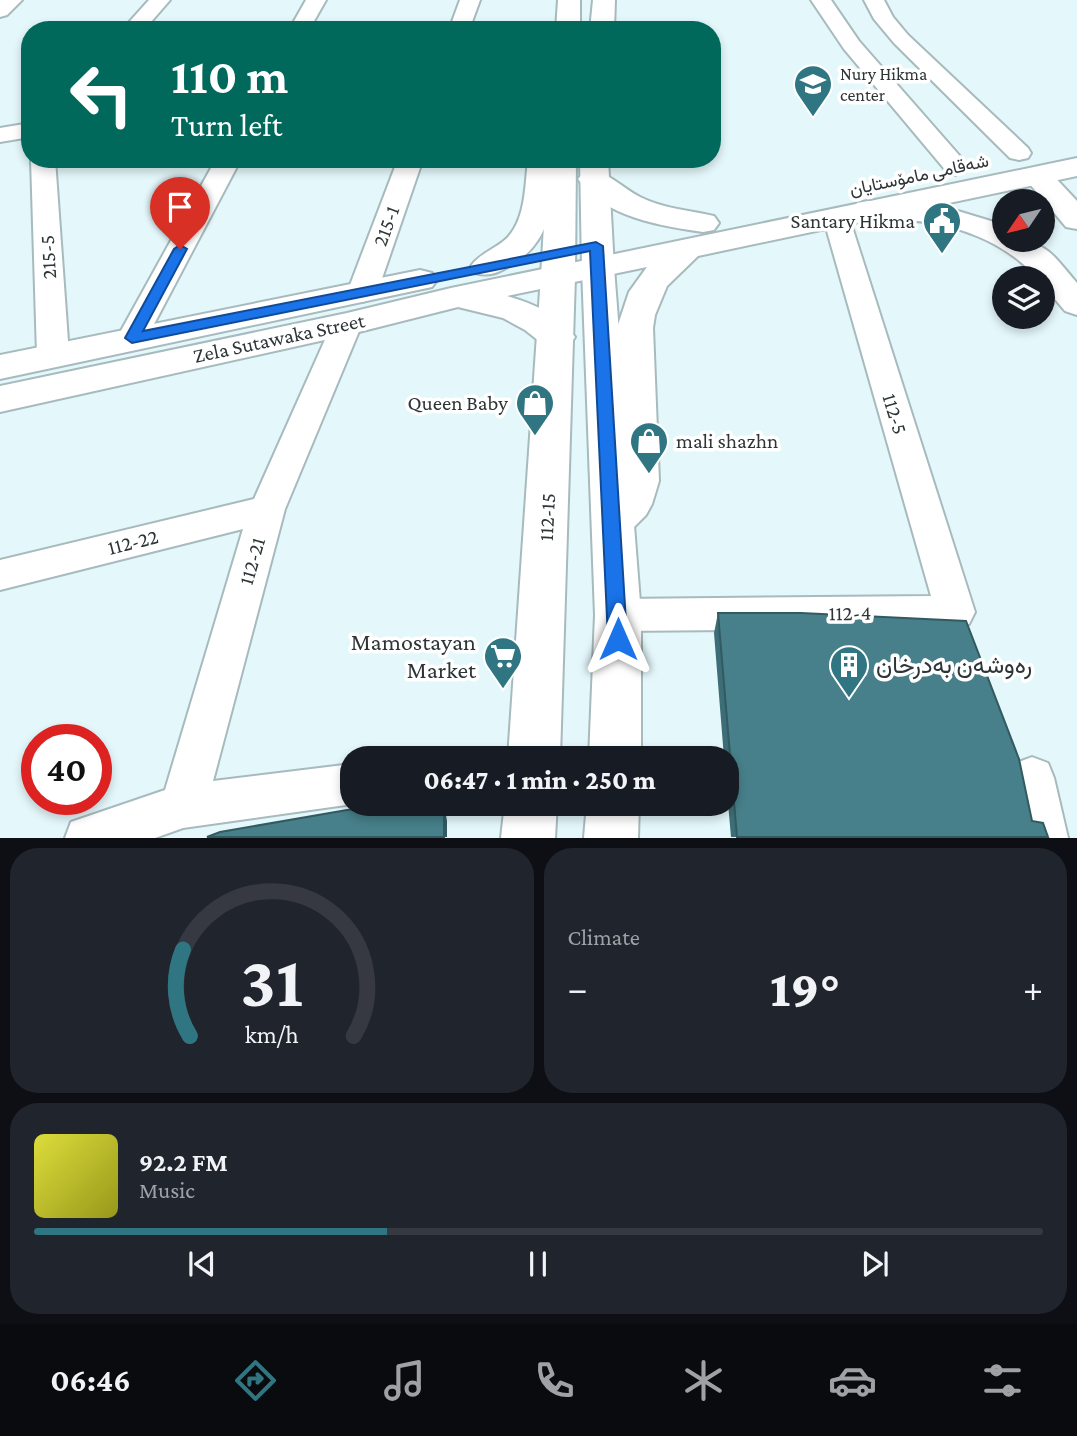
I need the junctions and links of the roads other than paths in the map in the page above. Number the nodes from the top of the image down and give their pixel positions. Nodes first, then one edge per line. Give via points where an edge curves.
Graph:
1 (12, 0) edge
2 (160, 0) edge
3 (316, 0) edge
4 (470, 0) edge
5 (569, 0) edge
6 (604, 0) edge
7 (821, 0) edge
8 (874, 0) edge
9 (0, 11) edge
10 (140, 21) edge
11 (304, 21) edge
12 (462, 21) edge
13 (568, 21) edge
14 (603, 21) edge
15 (21, 132) edge
16 (0, 135) edge
17 (1077, 142) edge
18 (1028, 164) junction
19 (956, 167) junction
20 (1077, 167) edge
21 (43, 168) edge
22 (224, 168) edge
23 (408, 168) edge
24 (541, 168) edge
25 (562, 168) edge
26 (593, 169) edge
27 (868, 210) junction
28 (835, 216) junction
29 (1077, 220) edge
30 (992, 232) edge
31 (695, 236) junction
32 (1027, 252) edge
33 (597, 257) junction
34 (558, 265) junction
35 (487, 266) junction
36 (451, 298) junction
37 (1077, 304) edge
38 (354, 309) junction
39 (558, 337) junction
40 (132, 338) junction
41 (53, 355) junction
42 (0, 367) edge
43 (0, 399) edge
44 (267, 509) junction
45 (612, 522) junction
46 (0, 575) edge
47 (955, 612) joint
48 (618, 615) junction
49 (535, 746) edge
50 (615, 746) edge
51 (1032, 778) dead end
52 (340, 786) edge
53 (183, 806) junction
54 (530, 816) edge
55 (612, 816) edge
56 (89, 838) edge
57 (528, 838) edge
58 (611, 838) edge
59 (1045, 838) edge

1 - 9 street
2 - 10 street
3 - 11 street
4 - 12 street
5 - 13 main road
6 - 14 main road
7 - 19 street via 850,44
8 - 18 street via 901,39
15 - 16 street
17 - 18 main road, شەقامی مامۆستایان
18 - 19 main road, شەقامی مامۆستایان
18 - 20 main road, شەقامی مامۆستایان
18 - 27 main road, شەقامی مامۆستایان
18 - 29 main road
19 - 31 main road, شەقامی مامۆستایان
21 - 41 street, 215-5
22 - 40 street
23 - 38 street, 215-1
24 - 35 main road via 534,224 513,251
25 - 34 main road, 112-15
26 - 31 main road via 625,203
26 - 33 main road
27 - 28 main road, شەقامی مامۆستایان
27 - 30 main road via 939,213
28 - 31 main road, شەقامی مامۆستایان
28 - 47 street, 112-5
31 - 33 main road, شەقامی مامۆستایان
31 - 45 main road via 658,273 637,314 639,481 631,504
32 - 37 main road
33 - 34 main road, شەقامی مامۆستایان
33 - 45 main road
34 - 35 main road, Zela Sutawaka Street
34 - 36 main road, Zela Sutawaka Street
34 - 39 main road, 112-15
35 - 38 main road, Zela Sutawaka Street
36 - 38 main road, Zela Sutawaka Street
36 - 39 main road via 511,308
38 - 40 main road, Zela Sutawaka Street
38 - 43 main road, Zela Sutawaka Street
38 - 44 street, 112-21
39 - 49 main road, 112-15
40 - 41 main road, Zela Sutawaka Street
41 - 42 main road, Zela Sutawaka Street
44 - 46 street, 112-22
44 - 53 street, 112-21
45 - 48 main road
47 - 48 street, 112-4
48 - 50 main road
51 - 59 street
52 - 53 street
53 - 56 street
54 - 57 main road
55 - 58 main road

